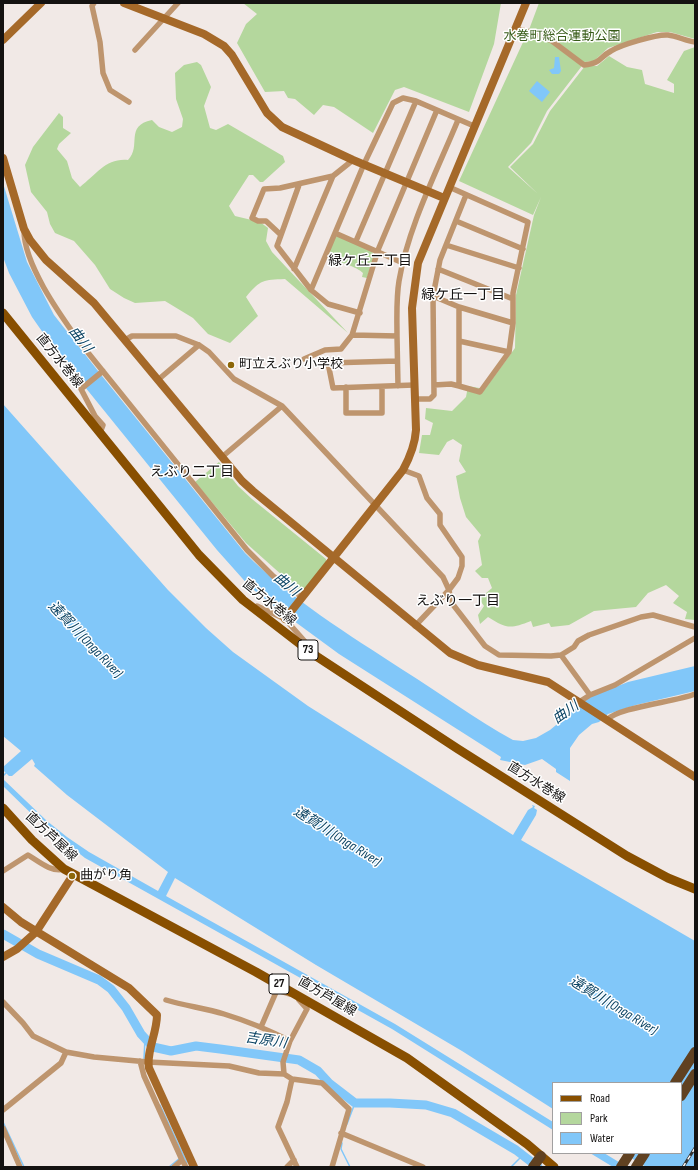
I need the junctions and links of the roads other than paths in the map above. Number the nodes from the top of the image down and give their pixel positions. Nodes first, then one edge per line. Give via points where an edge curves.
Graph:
1 (41, 3) edge
2 (94, 3) edge
3 (124, 3) edge
4 (178, 3) edge
5 (526, 3) edge
6 (163, 19) junction
7 (516, 29) junction
8 (3, 40) edge
9 (695, 42) edge
10 (135, 50) dead end
11 (416, 101) junction
12 (128, 102) dead end
13 (437, 110) junction
14 (458, 120) junction
15 (474, 126) junction
16 (3, 158) edge
17 (353, 160) junction
18 (364, 164) junction
19 (385, 174) junction
20 (333, 176) junction
21 (407, 182) junction
22 (299, 185) junction
23 (449, 187) junction
24 (428, 191) junction
25 (466, 195) junction
26 (444, 198) junction
27 (456, 221) junction
28 (24, 229) junction
29 (335, 233) junction
30 (281, 235) junction
31 (356, 241) junction
32 (446, 245) junction
33 (523, 248) junction
34 (378, 250) junction
35 (403, 263) junction
36 (519, 268) junction
37 (294, 269) junction
38 (438, 269) junction
39 (311, 290) junction
40 (433, 296) junction
41 (513, 299) junction
42 (459, 307) junction
43 (3, 313) edge
44 (360, 313) junction
45 (513, 323) junction
46 (352, 335) junction
47 (397, 336) junction
48 (125, 340) junction
49 (459, 341) junction
50 (199, 345) junction
51 (509, 352) junction
52 (304, 359) dead end
53 (397, 361) junction
54 (103, 372) junction
55 (159, 380) junction
56 (414, 385) junction
57 (434, 385) junction
58 (382, 386) junction
59 (398, 386) junction
60 (460, 386) junction
61 (346, 387) junction
62 (415, 399) junction
63 (282, 406) junction
64 (100, 433) junction
65 (222, 457) junction
66 (403, 470) junction
67 (376, 504) junction
68 (334, 559) junction
69 (449, 590) junction
70 (302, 598) junction
71 (243, 600) junction
72 (285, 620) junction
73 (415, 626) junction
74 (695, 627) edge
75 (695, 638) edge
76 (313, 654) junction
77 (561, 655) junction
78 (590, 694) junction
79 (695, 694) edge
80 (580, 702) junction
81 (607, 720) junction
82 (695, 777) edge
83 (3, 808) edge
84 (64, 869) junction
85 (3, 871) edge
86 (73, 875) junction
87 (695, 889) edge
88 (3, 907) edge
89 (34, 934) junction
90 (3, 957) edge
91 (296, 994) junction
92 (166, 1000) dead end
93 (3, 1002) edge
94 (261, 1027) junction
95 (290, 1041) junction
96 (66, 1052) junction
97 (695, 1052) edge
98 (145, 1061) junction
99 (284, 1074) junction
100 (695, 1074) edge
101 (292, 1079) junction
102 (676, 1082) edge
103 (682, 1094) edge
104 (3, 1110) edge
105 (3, 1128) edge
106 (341, 1133) junction
107 (629, 1154) edge
108 (644, 1154) edge
109 (182, 1160) junction
110 (294, 1160) junction
111 (538, 1161) edge
112 (20, 1167) edge
113 (174, 1167) edge
114 (186, 1167) edge
115 (194, 1167) edge
116 (287, 1167) edge
117 (297, 1167) edge
118 (332, 1167) edge
119 (423, 1167) edge
120 (554, 1167) edge
121 (621, 1167) edge
122 (636, 1167) edge

1 - 8 street
2 - 12 street via 92,6 100,42 103,73 110,90
3 - 6 street
4 - 6 street
5 - 7 street
6 - 10 street
6 - 17 street via 204,34 224,46 267,114 282,127
7 - 9 street via 536,33 552,41 584,65 596,64 610,51 657,36 669,35
7 - 15 street
11 - 13 street
11 - 18 street via 403,98 393,103
11 - 19 street
13 - 14 street
13 - 21 street
14 - 15 street
14 - 24 street
15 - 23 street
16 - 28 street
17 - 18 street
17 - 20 street
18 - 19 street
18 - 29 street
19 - 21 street
19 - 31 street
20 - 22 street
20 - 37 street
21 - 24 street
21 - 34 street
22 - 30 street
22 - 30 street via 264,189 252,218 266,221
23 - 25 street
23 - 26 street
24 - 26 street
24 - 35 street
25 - 27 street
25 - 33 street via 528,222
26 - 56 street via 423,248 415,278 412,308
27 - 32 street
27 - 33 street
28 - 48 street via 37,250 94,303
28 - 54 street via 23,240 29,256 56,310
29 - 31 street
29 - 39 street
30 - 37 street via 277,246
31 - 34 street
32 - 36 street
32 - 38 street
33 - 36 street
34 - 35 street
34 - 44 street
35 - 47 street via 396,301
36 - 41 street
37 - 39 street
38 - 40 street
38 - 41 street
39 - 44 street via 328,304
40 - 42 street
40 - 57 street
41 - 45 street
42 - 45 street
42 - 49 street
43 - 64 main road, 直方水巻線 / 73
44 - 46 street
45 - 51 street
46 - 47 street
46 - 52 street via 341,349 325,350
47 - 53 street
48 - 50 street via 132,336 176,336
48 - 55 street
49 - 51 street
49 - 60 street
50 - 55 street
50 - 63 street via 234,379
51 - 60 street via 480,392
53 - 59 street
53 - 61 street via 328,363 333,388
54 - 64 street via 81,389 95,416 103,425
54 - 70 street via 247,550 273,576
55 - 65 street
56 - 59 street
56 - 62 street
57 - 60 street
57 - 62 street via 434,395 430,399
58 - 59 street
58 - 61 street
58 - 61 street via 382,413 346,413
62 - 66 street via 415,443
63 - 65 street
63 - 67 street
64 - 71 main road, 直方水巻線 / 73 via 199,554
65 - 68 street via 253,491
66 - 67 street
66 - 69 street via 418,476 427,498 440,514 440,525 462,557 462,571
67 - 68 street
67 - 69 street via 443,577
68 - 70 street
68 - 73 street
69 - 73 street
69 - 77 street via 451,602 476,636 492,652 520,656
70 - 72 street
71 - 72 street
71 - 76 main road, 直方水巻線 / 73
72 - 76 street via 304,642 314,649
73 - 80 street via 463,660 548,682
74 - 77 street via 653,615 641,616 589,635
75 - 78 street via 615,685
76 - 87 main road, 直方水巻線 / 73 via 627,856
77 - 78 street
78 - 80 street
79 - 81 street via 635,708 610,716
80 - 81 street
81 - 82 street
83 - 84 main road, 直方芦屋線 / 27 via 32,840
84 - 85 street via 52,869 28,855
84 - 86 main road, 直方芦屋線 / 27
86 - 89 street
86 - 91 main road, 直方芦屋線 / 27 via 155,916
88 - 89 street
89 - 90 street
89 - 98 street via 129,988 157,1015 154,1039
91 - 94 street via 285,994 277,990
91 - 95 street via 308,1009
91 - 111 main road, 直方芦屋線 / 27 via 419,1066
92 - 94 street via 223,1014
93 - 96 street via 33,1036
94 - 95 street
95 - 99 street via 282,1062
96 - 98 street
96 - 104 street via 61,1063
97 - 102 highway
98 - 99 street via 229,1066 259,1073
98 - 109 street via 144,1076
98 - 115 street
99 - 101 street
100 - 103 highway
101 - 106 street via 322,1083 349,1109
101 - 110 street via 278,1127
105 - 112 street
106 - 118 street
106 - 119 street
107 - 121 highway
108 - 122 highway
109 - 113 street
109 - 114 street
110 - 116 street
110 - 117 street
111 - 120 main road, 直方芦屋線 / 27

